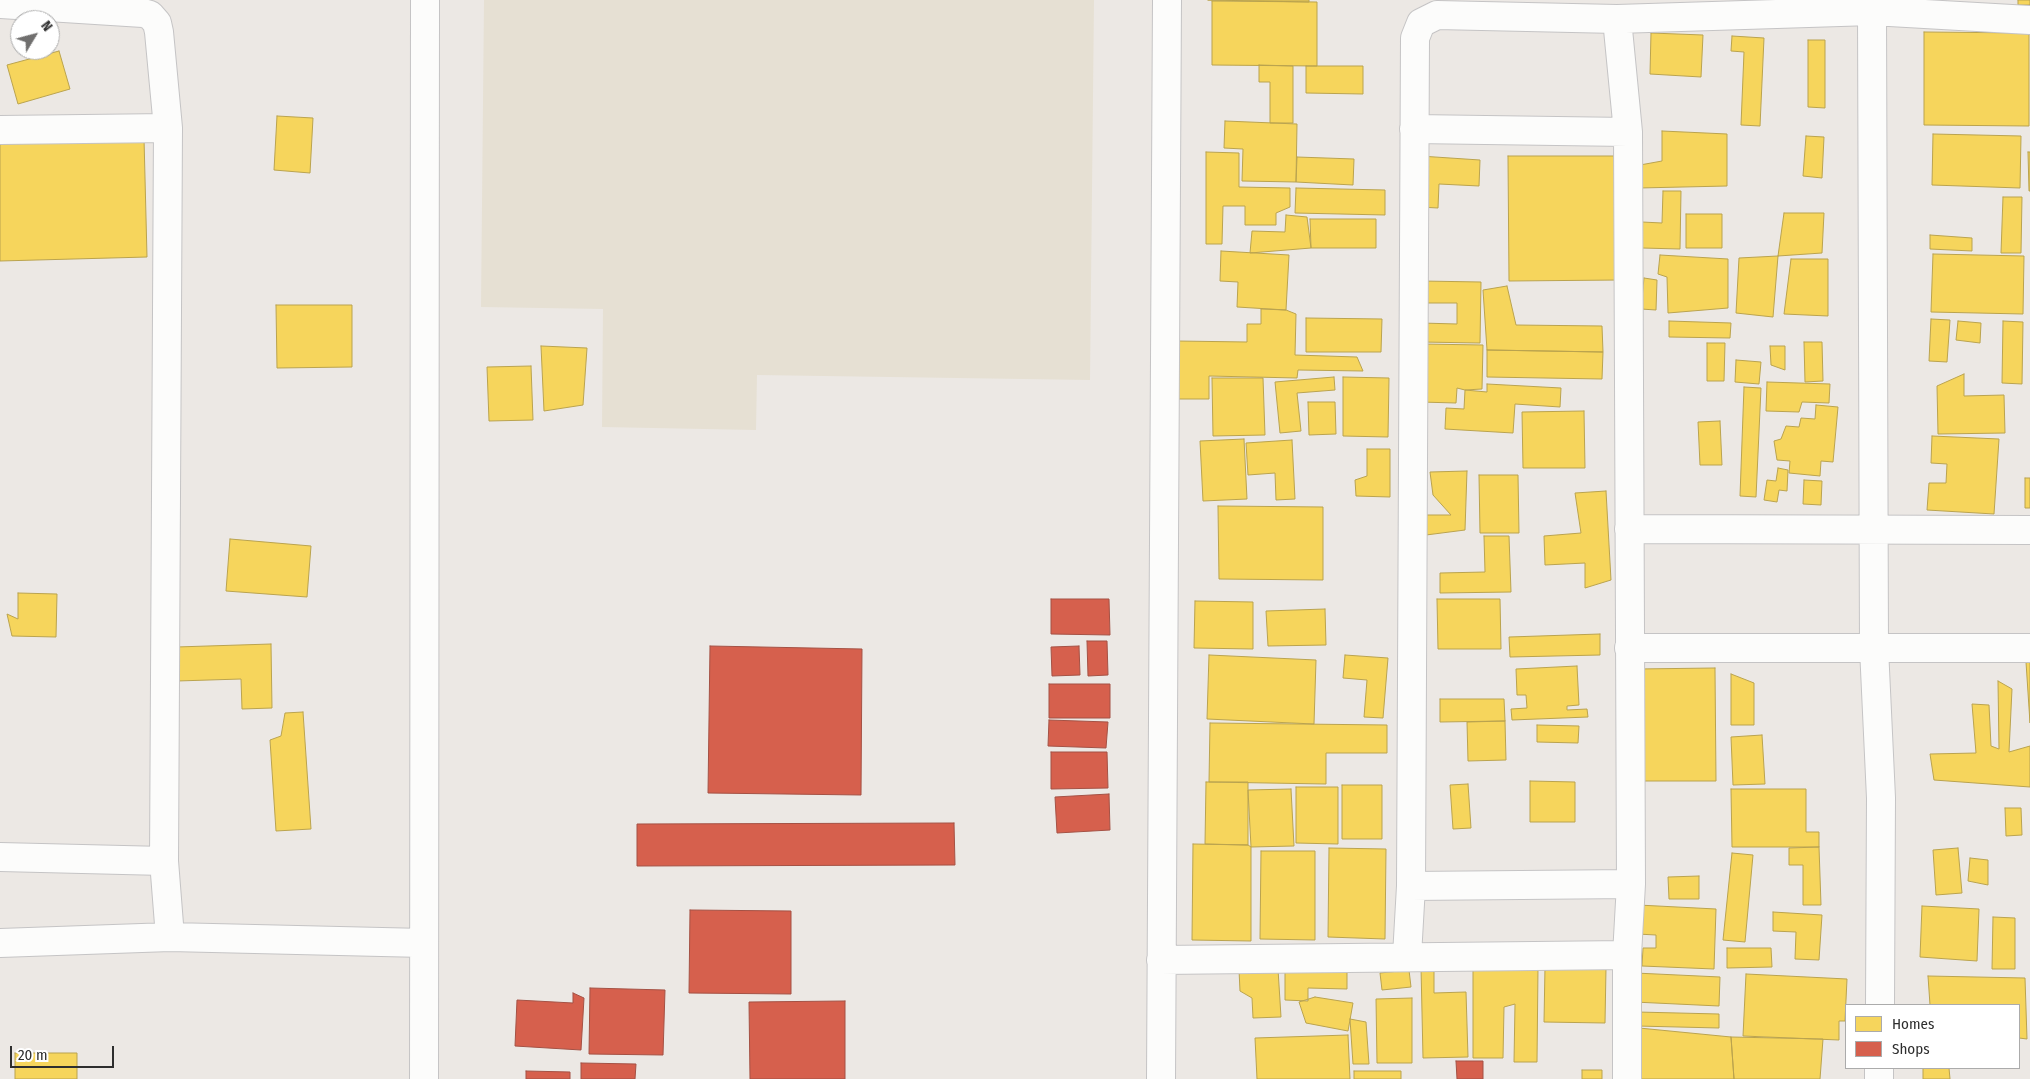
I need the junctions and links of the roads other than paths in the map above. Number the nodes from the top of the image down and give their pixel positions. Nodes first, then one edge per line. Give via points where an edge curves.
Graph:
1 (425, 0) edge
2 (1167, 0) edge
3 (0, 4) edge
4 (1820, 7) edge
5 (1950, 8) edge
6 (1872, 11) junction
7 (1617, 19) junction
8 (2030, 20) edge
9 (168, 128) junction
10 (1414, 129) junction
11 (0, 130) edge
12 (1628, 132) junction
13 (1629, 529) junction
14 (1875, 530) junction
15 (2030, 530) edge
16 (1629, 648) junction
17 (1874, 648) junction
18 (2030, 648) edge
19 (0, 857) edge
20 (164, 861) junction
21 (1631, 884) junction
22 (1411, 886) junction
23 (170, 937) junction
24 (0, 943) edge
25 (424, 943) junction
26 (1627, 955) junction
27 (1407, 956) junction
28 (1161, 960) junction
29 (1880, 1004) edge
30 (424, 1079) edge
31 (1161, 1079) edge
32 (1627, 1079) edge

1 - 25 street
2 - 28 street
3 - 9 street via 150,15 159,32
4 - 6 street
4 - 7 street
5 - 6 street
5 - 8 street
6 - 14 street
7 - 10 street via 1437,14 1421,23 1415,38
7 - 12 street
9 - 11 street
9 - 20 street
10 - 12 street
10 - 22 street
12 - 13 street
13 - 14 street
13 - 16 street
14 - 15 street
14 - 17 street
16 - 17 street
16 - 21 street
17 - 18 street
17 - 29 street via 1882,798
19 - 20 street
20 - 23 street
21 - 22 street
21 - 26 street
22 - 27 street
23 - 24 street
23 - 25 street
25 - 30 street
26 - 27 street
26 - 32 street
27 - 28 street
28 - 31 street

